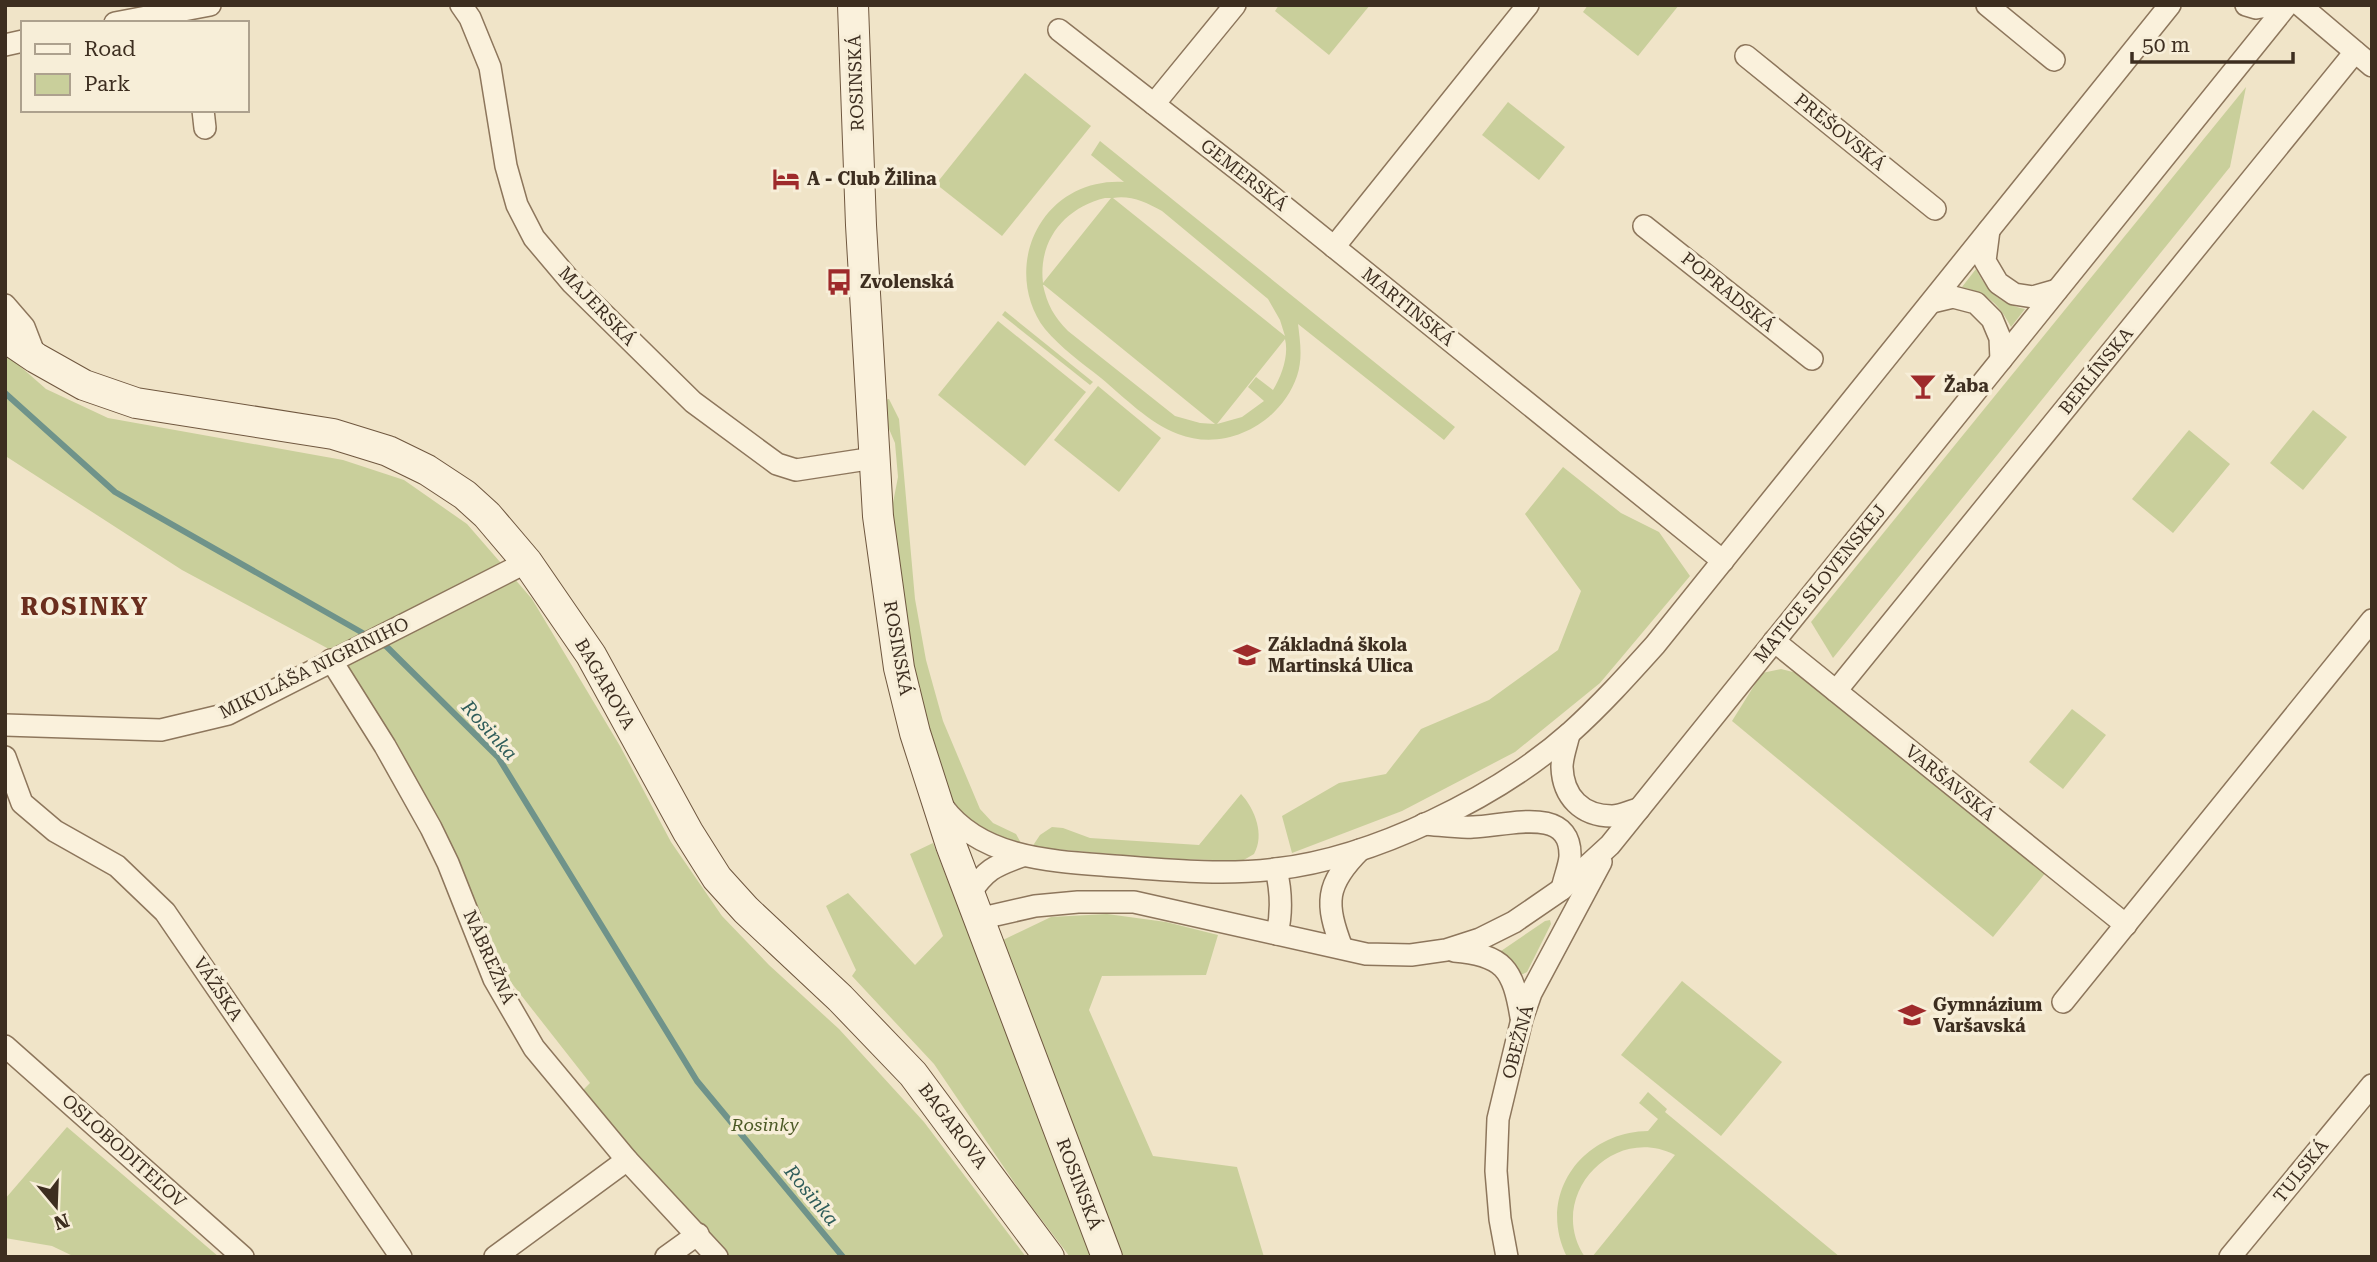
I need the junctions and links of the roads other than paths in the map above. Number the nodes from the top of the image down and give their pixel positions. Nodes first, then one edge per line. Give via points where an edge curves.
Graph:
1 (210, 5) edge
2 (461, 5) edge
3 (853, 5) edge
4 (1235, 5) edge
5 (1528, 5) edge
6 (1987, 5) edge
7 (2170, 5) edge
8 (2246, 5) edge
9 (2273, 5) edge
10 (2287, 5) edge
11 (2300, 5) edge
12 (126, 21) edge
13 (1059, 30) dead end
14 (1745, 56) dead end
15 (2364, 59) edge
16 (2054, 60) dead end
17 (1154, 104) junction
18 (1935, 209) dead end
19 (1644, 226) dead end
20 (1989, 230) junction
21 (1334, 247) junction
22 (2057, 290) junction
23 (1931, 302) junction
24 (5, 305) edge
25 (5, 337) edge
26 (36, 358) junction
27 (1812, 359) dead end
28 (2001, 360) junction
29 (874, 458) junction
30 (1723, 561) junction
31 (527, 562) junction
32 (2372, 620) edge
33 (1774, 641) junction
34 (331, 660) junction
35 (1836, 691) junction
36 (5, 724) edge
37 (1569, 734) junction
38 (5, 757) edge
39 (933, 794) junction
40 (1639, 809) junction
41 (1424, 824) junction
42 (1610, 845) junction
43 (1362, 849) junction
44 (1022, 856) junction
45 (1276, 869) junction
46 (1562, 889) junction
47 (974, 907) junction
48 (2126, 925) junction
49 (1277, 934) junction
50 (1342, 948) junction
51 (1446, 950) junction
52 (2063, 1002) dead end
53 (1522, 1019) junction
54 (5, 1046) edge
55 (2372, 1085) edge
56 (627, 1160) junction
57 (698, 1234) junction
58 (243, 1257) edge
59 (401, 1257) edge
60 (495, 1257) edge
61 (666, 1257) edge
62 (717, 1257) edge
63 (1049, 1257) edge
64 (1107, 1257) edge
65 (1507, 1257) edge
66 (2230, 1257) edge

1 - 12 street
2 - 29 street, MAJERSKÁ via 490,67 517,205 534,238 572,283 693,402 777,464 796,470
3 - 29 street, ROSINSKÁ
4 - 17 street
5 - 21 street
6 - 16 street
7 - 20 street
8 - 9 street
10 - 22 street, MATICE SLOVENSKEJ
11 - 15 street
13 - 17 street, GEMERSKÁ
14 - 18 street, PREŠOVSKÁ
15 - 35 street, BERLÍNSKA via 2207,234
17 - 21 street, GEMERSKÁ
19 - 27 street, POPRADSKÁ
20 - 22 street via 1985,261 1998,283 2033,297
20 - 23 street
21 - 30 street, MARTINSKÁ
22 - 28 street, MATICE SLOVENSKEJ
23 - 28 street via 1953,298 1976,303 1996,328
23 - 30 street
24 - 26 street via 24,327
25 - 26 street, BAGAROVA
26 - 31 street, BAGAROVA via 84,385 136,403 333,434 388,452 465,495
28 - 33 street, MATICE SLOVENSKEJ
29 - 39 street, ROSINSKÁ via 899,668
30 - 37 street via 1646,655
31 - 34 street, MIKULÁŠA NIGRINIHO
31 - 63 street, BAGAROVA via 591,655 717,878 913,1074
32 - 48 street
33 - 35 street, VARŠAVSKÁ
33 - 40 street, MATICE SLOVENSKEJ
34 - 36 street, MIKULÁŠA NIGRINIHO via 228,714 161,730
34 - 56 street, NÁBREŽNÁ via 430,828 494,979 534,1048
35 - 48 street, VARŠAVSKÁ
37 - 40 street via 1562,765 1567,791 1577,806 1614,817
37 - 41 street via 1526,768
38 - 59 street, VÁŽSKA via 22,803 55,831 117,866 165,912
39 - 44 street via 953,821 982,840
39 - 47 street, ROSINSKÁ
40 - 42 street, MATICE SLOVENSKEJ
41 - 43 street
41 - 46 street via 1473,828 1536,820 1557,827 1570,857
42 - 46 street, MATICE SLOVENSKEJ
42 - 53 street, OBEŽNÁ via 1531,993
43 - 45 street
43 - 50 street via 1333,886 1332,921
44 - 45 street via 1217,872
44 - 47 street via 995,865 979,880
45 - 49 street via 1280,886
46 - 51 street, MATICE SLOVENSKEJ via 1514,922
47 - 49 street, MATICE SLOVENSKEJ via 1134,902
47 - 64 street, ROSINSKÁ
48 - 52 street
49 - 50 street, MATICE SLOVENSKEJ
50 - 51 street, MATICE SLOVENSKEJ via 1366,954 1411,955
51 - 53 street, MATICE SLOVENSKEJ via 1477,953 1508,971 1517,989
53 - 65 street, OBEŽNÁ via 1498,1119 1496,1171
54 - 58 street, OSLOBODITEĽOV
55 - 66 street, TULSKÁ
56 - 57 street, NÁBREŽNÁ
56 - 60 street
57 - 61 street
57 - 62 street, NÁBREŽNÁ

